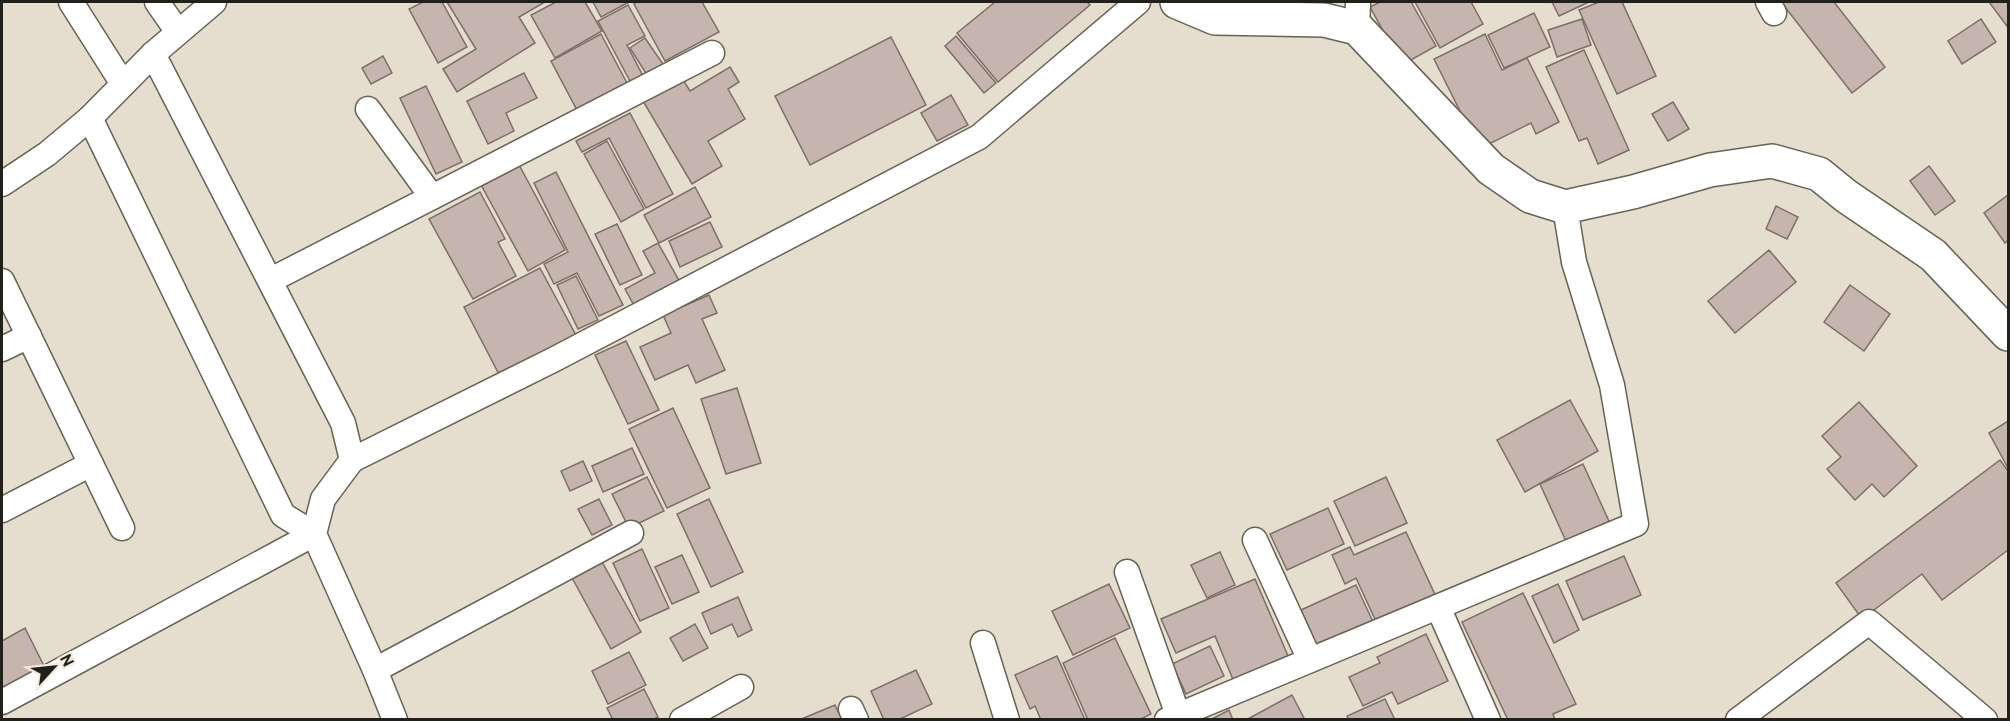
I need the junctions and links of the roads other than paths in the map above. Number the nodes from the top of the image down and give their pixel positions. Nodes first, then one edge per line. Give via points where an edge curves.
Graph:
1 (71, 2) edge
2 (158, 2) edge
3 (214, 2) edge
4 (1138, 2) edge
5 (1177, 2) edge
6 (1357, 15) edge
7 (178, 32) junction
8 (712, 53) dead end
9 (153, 54) junction
10 (123, 84) junction
11 (368, 109) dead end
12 (90, 118) junction
13 (2, 184) edge
14 (432, 197) junction
15 (1565, 207) junction
16 (271, 280) junction
17 (2, 281) edge
18 (2008, 334) edge
19 (28, 336) junction
20 (2, 349) edge
21 (352, 460) junction
22 (91, 464) junction
23 (2, 510) edge
24 (122, 528) dead end
25 (631, 533) dead end
26 (314, 534) junction
27 (1255, 540) dead end
28 (1127, 572) dead end
29 (1438, 607) junction
30 (983, 643) dead end
31 (1310, 660) junction
32 (375, 670) junction
33 (741, 687) dead end
34 (2, 702) edge
35 (1173, 717) edge
36 (395, 720) edge
37 (682, 720) edge
38 (1007, 720) edge
39 (1488, 720) edge
40 (1738, 720) edge
41 (1985, 720) edge

1 - 10 street
2 - 7 street
3 - 7 street
4 - 21 street via 979,137 553,360
5 - 6 main road via 1215,18 1324,20
6 - 15 main road via 1491,169 1530,196
7 - 9 street
8 - 14 street
9 - 10 street
9 - 16 street
10 - 12 street
11 - 14 street
12 - 13 street
12 - 26 street via 283,515
14 - 16 street
15 - 18 main road via 1710,170 1772,162 1819,174 1932,255
15 - 29 street via 1574,262 1612,385 1636,525
16 - 21 street via 343,423
17 - 19 street
19 - 20 street
19 - 22 street
21 - 26 street via 323,499
22 - 23 street
22 - 24 street
25 - 32 street
26 - 32 street
26 - 34 street
27 - 31 street
28 - 35 street
29 - 31 street
29 - 39 street
30 - 38 street
31 - 35 street
32 - 36 street
33 - 37 street
40 - 41 street via 1869,621

